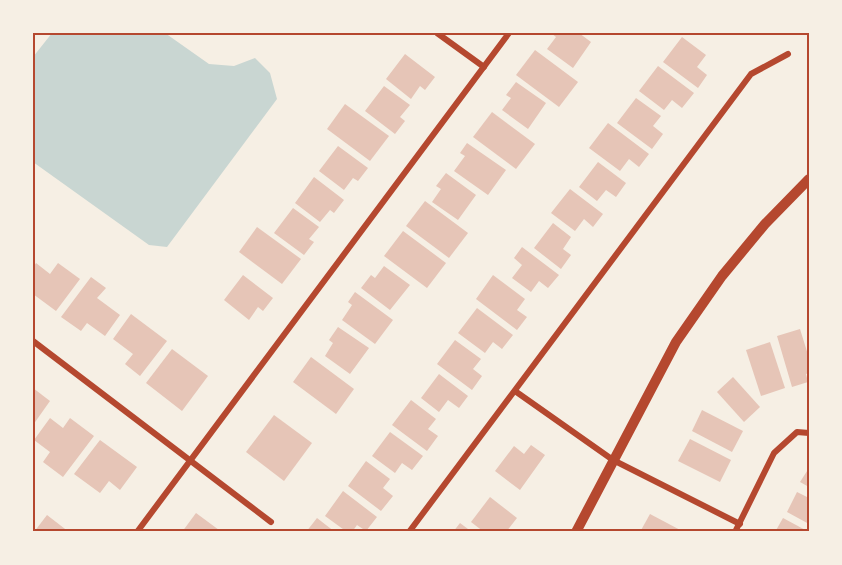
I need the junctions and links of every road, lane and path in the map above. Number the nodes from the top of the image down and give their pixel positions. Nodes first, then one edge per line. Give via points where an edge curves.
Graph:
1 (437, 33) edge
2 (509, 33) edge
3 (788, 54) dead end
4 (484, 67) junction
5 (809, 178) edge
6 (33, 341) edge
7 (516, 391) junction
8 (809, 433) edge
9 (613, 460) junction
10 (191, 461) junction
11 (271, 522) dead end
12 (740, 524) junction
13 (137, 532) edge
14 (409, 532) edge
15 (576, 532) edge
16 (735, 532) edge

1 - 4 street
2 - 4 street
3 - 7 street via 751,74
4 - 10 street
5 - 9 street via 722,276 676,342
6 - 10 street
7 - 9 street
7 - 14 street
8 - 12 street via 796,432 774,453
9 - 12 street
9 - 15 street
10 - 11 street
10 - 13 street
12 - 16 street

